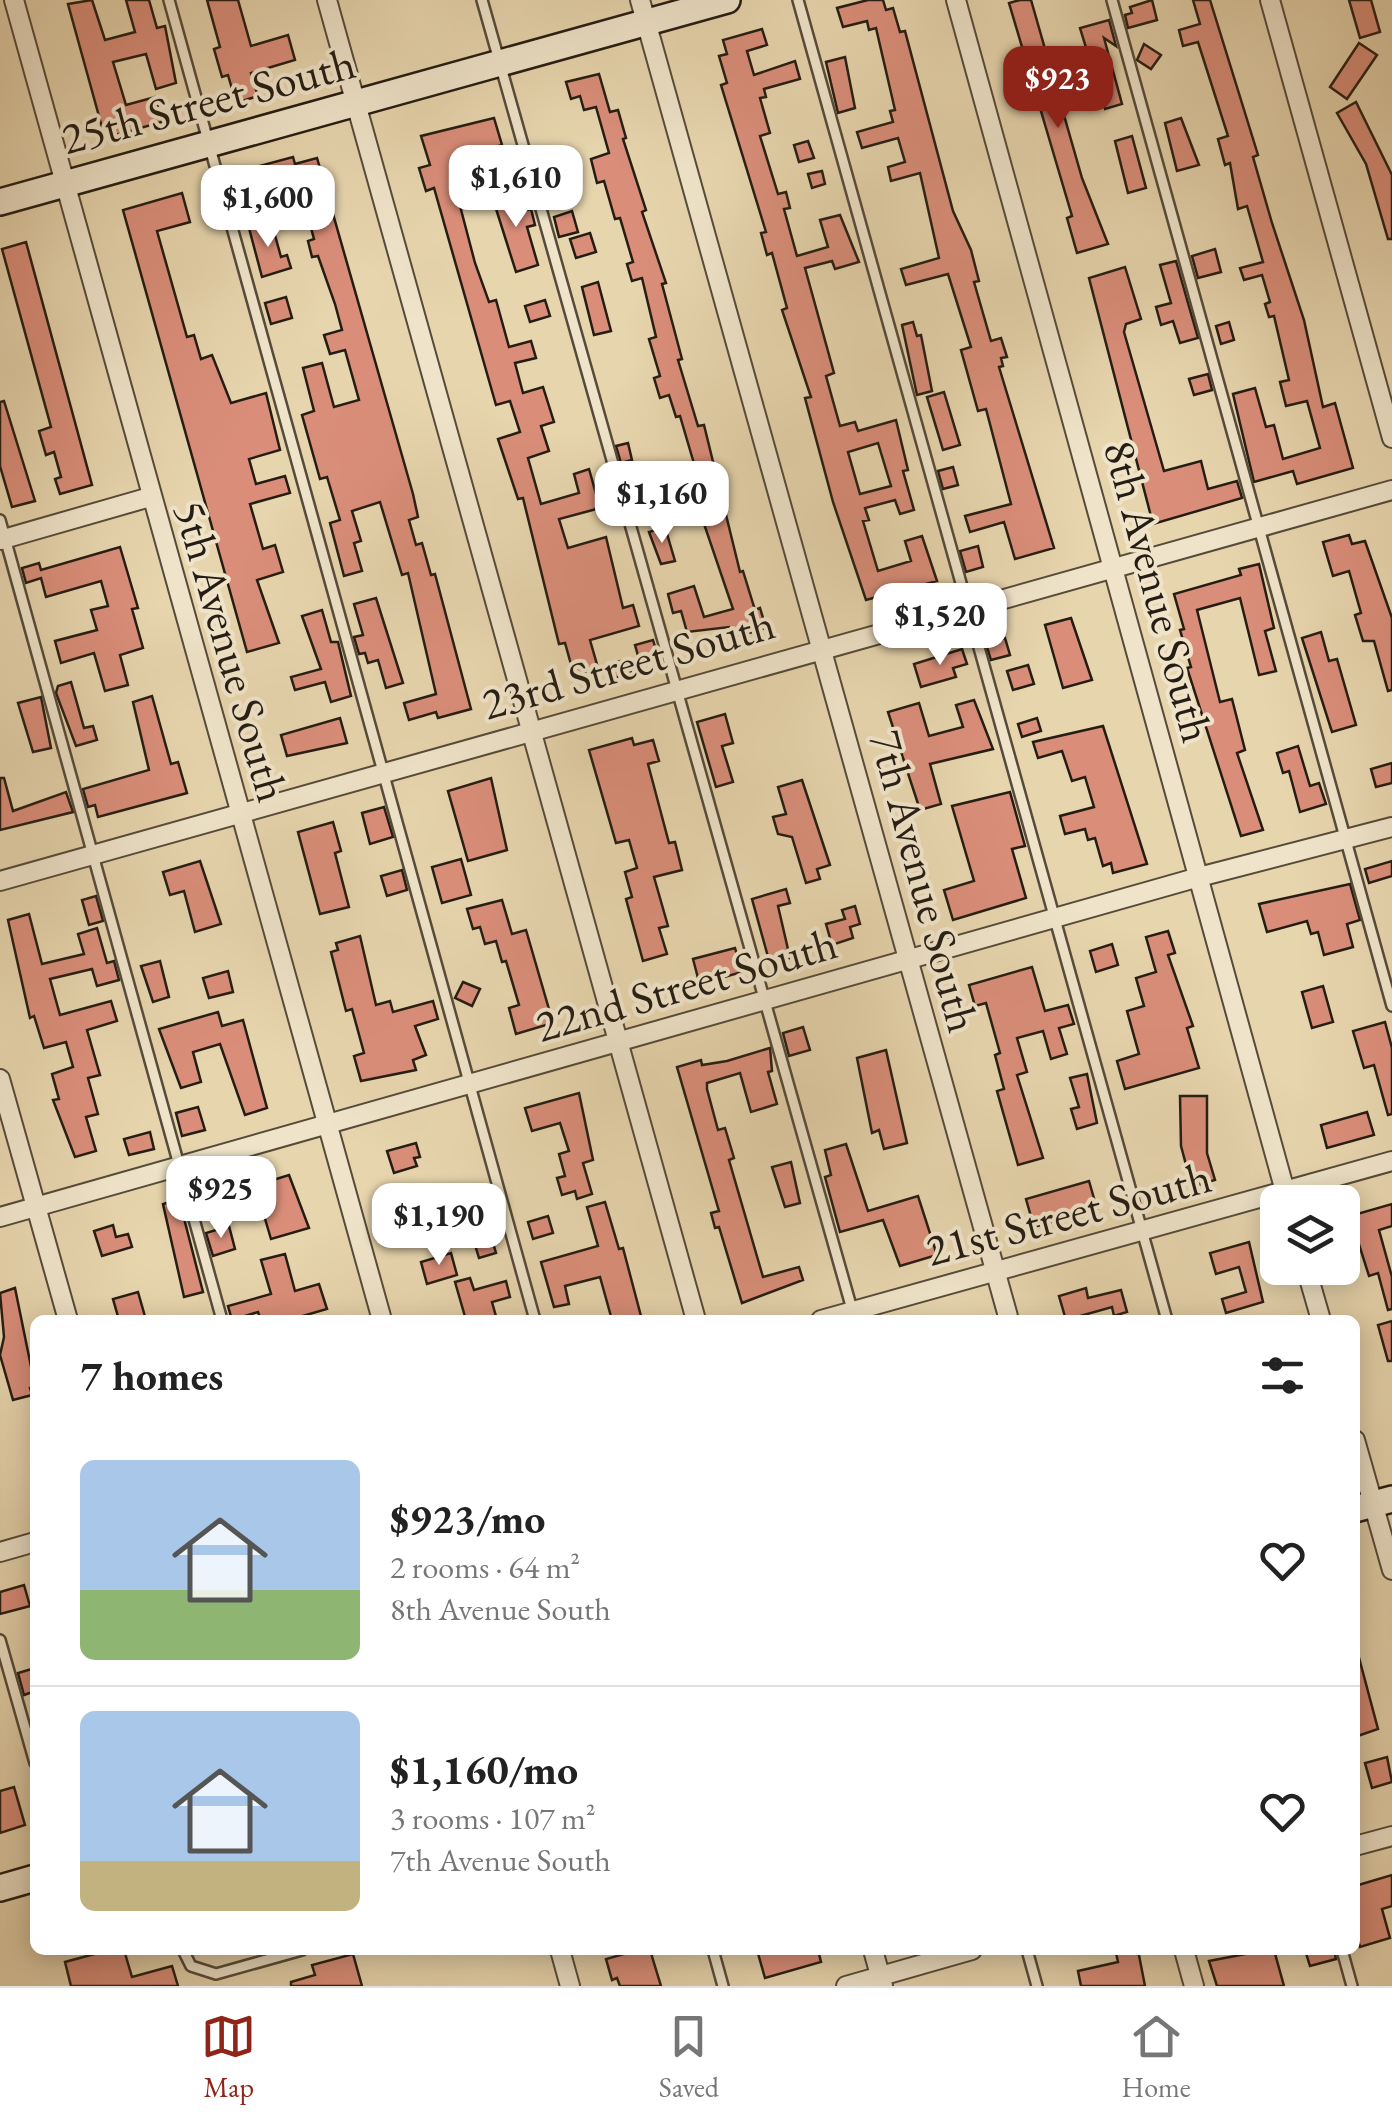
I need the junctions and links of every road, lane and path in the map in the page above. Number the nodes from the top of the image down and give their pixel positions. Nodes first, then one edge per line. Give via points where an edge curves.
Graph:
1 (14, 0) edge
2 (169, 0) edge
3 (327, 0) edge
4 (482, 0) edge
5 (727, 0) edge
6 (798, 0) edge
7 (956, 0) edge
8 (1112, 0) edge
9 (1270, 0) edge
10 (643, 12) edge
11 (500, 64) junction
12 (356, 104) junction
13 (209, 144) junction
14 (66, 183) junction
15 (0, 202) edge
16 (1392, 438) edge
17 (1392, 490) edge
18 (150, 498) junction
19 (1261, 526) junction
20 (2, 533) edge
21 (1115, 568) junction
22 (966, 608) junction
23 (822, 648) junction
24 (676, 688) junction
25 (532, 729) junction
26 (386, 770) junction
27 (237, 810) junction
28 (1392, 827) edge
29 (1346, 840) junction
30 (92, 853) junction
31 (1199, 877) junction
32 (0, 881) edge
33 (1053, 919) junction
34 (908, 961) junction
35 (765, 1000) junction
36 (1392, 1006) edge
37 (618, 1041) junction
38 (0, 1079) edge
39 (470, 1083) junction
40 (327, 1124) junction
41 (1392, 1161) edge
42 (180, 1166) junction
43 (1282, 1185) edge
44 (1323, 1185) edge
45 (1260, 1204) edge
46 (36, 1208) junction
47 (0, 1217) edge
48 (1143, 1232) junction
49 (996, 1274) junction
50 (1311, 1285) edge
51 (67, 1315) edge
52 (221, 1315) edge
53 (381, 1315) edge
54 (534, 1315) edge
55 (695, 1315) edge
56 (854, 1315) edge
57 (857, 1315) edge
58 (1008, 1315) edge
59 (1166, 1315) edge
60 (1320, 1315) edge
61 (1360, 1458) edge
62 (1373, 1504) edge
63 (30, 1543) edge
64 (0, 1552) edge
65 (1392, 1570) edge
66 (0, 1640) edge
67 (30, 1745) edge
68 (1392, 1836) edge
69 (1360, 1845) edge
70 (30, 1879) edge
71 (0, 1888) edge
72 (186, 1955) edge
73 (284, 1955) edge
74 (561, 1955) edge
75 (714, 1955) edge
76 (874, 1955) edge
77 (957, 1955) edge
78 (1028, 1955) edge
79 (1185, 1955) edge
80 (1343, 1955) edge
81 (882, 1981) edge
82 (570, 1986) edge
83 (722, 1986) edge
84 (846, 1986) edge
85 (1037, 1986) edge
86 (1194, 1986) edge
87 (1352, 1986) edge

1 - 14 street, 5th Avenue South
2 - 13 lane
3 - 12 street
4 - 11 lane
5 - 10 street, 25th Street South
6 - 22 lane
7 - 21 street, 8th Avenue South
8 - 19 lane
9 - 16 street
10 - 11 street, 25th Street South
10 - 23 street, 7th Avenue South
11 - 12 street, 25th Street South
11 - 24 lane
12 - 13 street, 25th Street South
12 - 25 street
13 - 14 street, 25th Street South
13 - 26 lane
14 - 15 street, 25th Street South
14 - 18 street, 5th Avenue South
17 - 19 street, 23rd Street South
18 - 20 street
18 - 27 street, 5th Avenue South
19 - 21 street, 23rd Street South
19 - 29 lane
20 - 30 lane
21 - 22 street, 23rd Street South
21 - 31 street, 8th Avenue South
22 - 23 street, 23rd Street South
22 - 33 lane
23 - 24 street, 23rd Street South
23 - 34 street, 7th Avenue South
24 - 25 street, 23rd Street South
24 - 35 lane
25 - 26 street, 23rd Street South
25 - 37 street
26 - 27 street, 23rd Street South
26 - 39 lane
27 - 30 street, 23rd Street South
27 - 40 street, 5th Avenue South
28 - 29 street, 22nd Street South
29 - 31 street, 22nd Street South
29 - 36 lane
30 - 32 street, 23rd Street South
30 - 42 lane
31 - 33 street, 22nd Street South
31 - 43 street, 8th Avenue South
33 - 34 street, 22nd Street South
33 - 48 lane
34 - 35 street, 22nd Street South
34 - 49 street, 7th Avenue South
35 - 37 street, 22nd Street South
35 - 56 lane
37 - 39 street, 22nd Street South
37 - 55 street
38 - 46 street
39 - 40 street, 22nd Street South
39 - 54 lane
40 - 42 street, 22nd Street South
40 - 53 street, 5th Avenue South
41 - 44 street, 21st Street South
42 - 46 street, 22nd Street South
42 - 52 lane
45 - 48 street, 21st Street South
46 - 47 street, 22nd Street South
46 - 51 street
48 - 49 street, 21st Street South
48 - 59 lane
49 - 57 street, 21st Street South
49 - 58 street, 7th Avenue South
50 - 60 street
61 - 62 street
62 - 65 street
63 - 64 street
66 - 67 lane
68 - 69 street
70 - 71 street
72 - 73 lane via 191,1966 216,1974
74 - 82 street
75 - 83 lane
76 - 81 street
77 - 81 street
78 - 85 lane
79 - 86 street
80 - 87 lane
81 - 84 street

